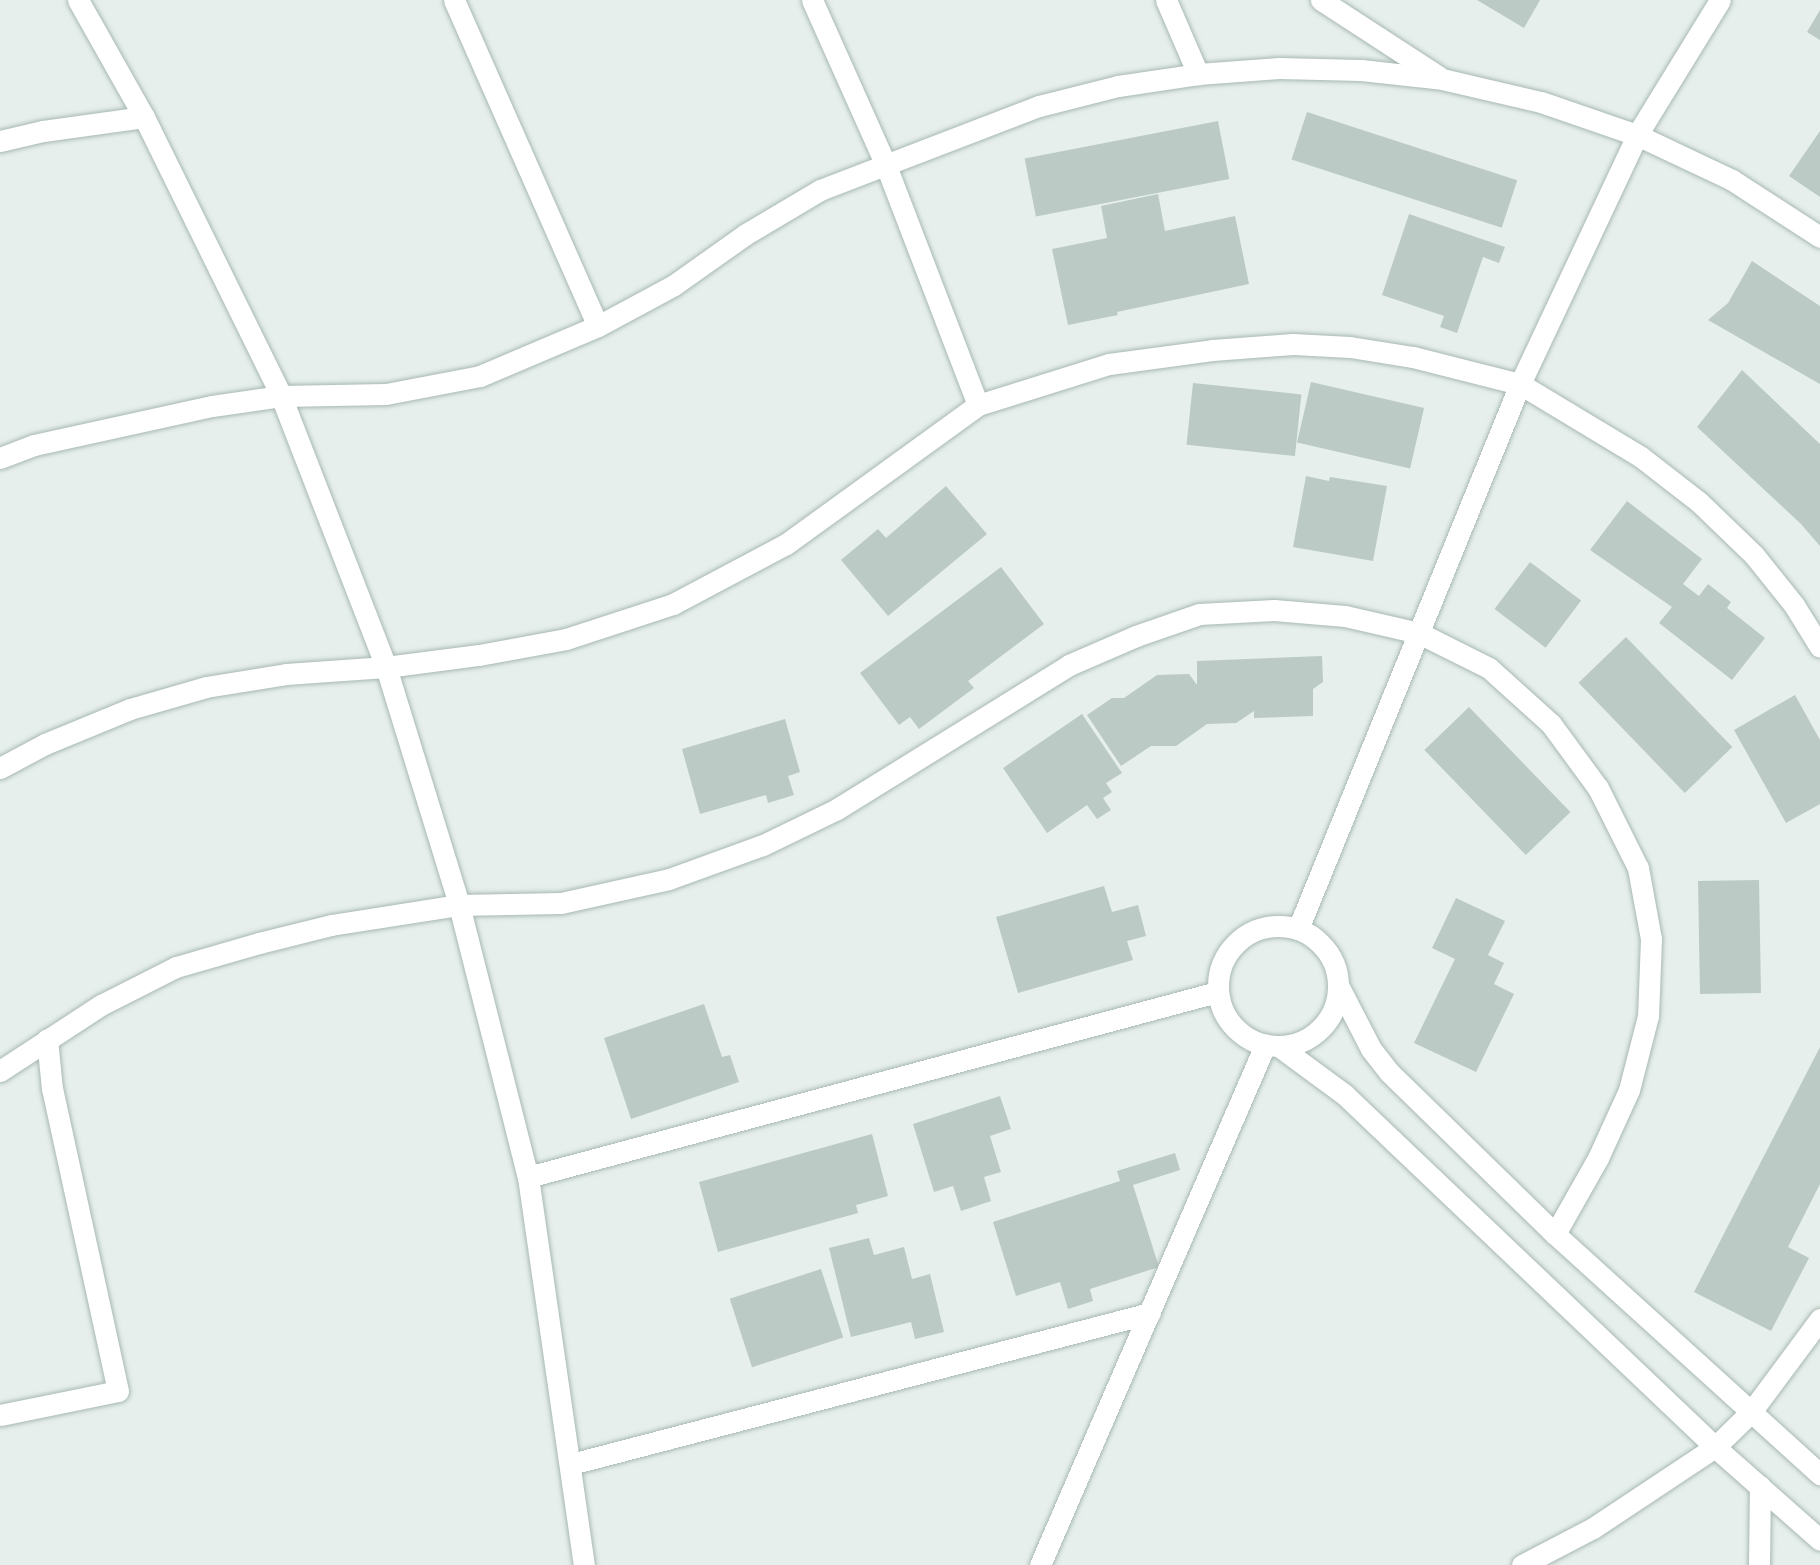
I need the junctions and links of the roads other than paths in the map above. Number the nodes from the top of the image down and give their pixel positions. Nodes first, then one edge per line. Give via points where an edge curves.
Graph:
1 (78, 0) edge
2 (454, 0) edge
3 (812, 0) edge
4 (1166, 0) edge
5 (1321, 0) edge
6 (1720, 0) edge
7 (1198, 74) junction
8 (1442, 79) junction
9 (144, 117) junction
10 (1637, 135) junction
11 (0, 141) edge
12 (885, 163) junction
13 (1820, 237) edge
14 (598, 326) junction
15 (1520, 384) junction
16 (281, 396) junction
17 (978, 405) junction
18 (0, 458) edge
19 (1419, 634) junction
20 (1820, 647) edge
21 (386, 667) junction
22 (0, 768) edge
23 (459, 905) junction
24 (1298, 929) junction
25 (1338, 985) junction
26 (1217, 992) junction
27 (47, 1040) junction
28 (1273, 1046) junction
29 (0, 1071) edge
30 (528, 1177) junction
31 (1555, 1234) junction
32 (1150, 1313) junction
33 (1820, 1319) edge
34 (1751, 1412) junction
35 (0, 1415) edge
36 (1715, 1447) junction
37 (571, 1464) junction
38 (1820, 1474) edge
39 (1760, 1486) junction
40 (1820, 1540) edge
41 (584, 1565) edge
42 (1041, 1565) edge
43 (1521, 1565) edge
44 (1759, 1565) edge

1 - 9 street
2 - 14 street
3 - 12 street
4 - 7 street
5 - 8 street
6 - 10 street
7 - 8 street via 1279,68 1361,70
7 - 12 street via 1118,86 1039,106
8 - 10 street via 1541,102
9 - 11 street
9 - 16 street
10 - 13 street via 1732,180
10 - 15 street
12 - 14 street via 820,190 674,285
12 - 17 street
14 - 16 street via 480,376 386,394
15 - 17 street via 1413,357 1293,344 1109,364
15 - 19 street
15 - 20 street via 1641,457 1699,502 1754,555
16 - 18 street via 135,422 34,445
16 - 21 street
17 - 21 street via 786,544 673,604 566,639
19 - 23 street via 1345,616 1274,610 1199,614 1069,665 837,809 763,845 669,879 561,904
19 - 24 street
19 - 31 street via 1489,668 1551,724 1598,788 1638,868 1651,939 1648,1016 1629,1090 1598,1158
21 - 22 street via 286,674 206,687 131,709
21 - 23 street
23 - 27 street via 331,925 176,967 101,1005
23 - 30 street
24 - 25 street via 1328,951
24 - 26 street via 1280,925 1241,937 1227,952
25 - 28 street via 1327,1020 1315,1034 1296,1044
25 - 31 street via 1371,1049 1389,1072
26 - 28 street via 1225,1016 1241,1035
26 - 30 street
27 - 29 street
27 - 35 street via 52,1089 118,1391
28 - 32 street
28 - 36 street via 1345,1095
30 - 37 street
31 - 34 street
32 - 37 street
32 - 42 street
33 - 34 street
34 - 36 street
34 - 38 street
36 - 39 street
36 - 43 street via 1593,1528
37 - 41 street
39 - 40 street
39 - 44 street

